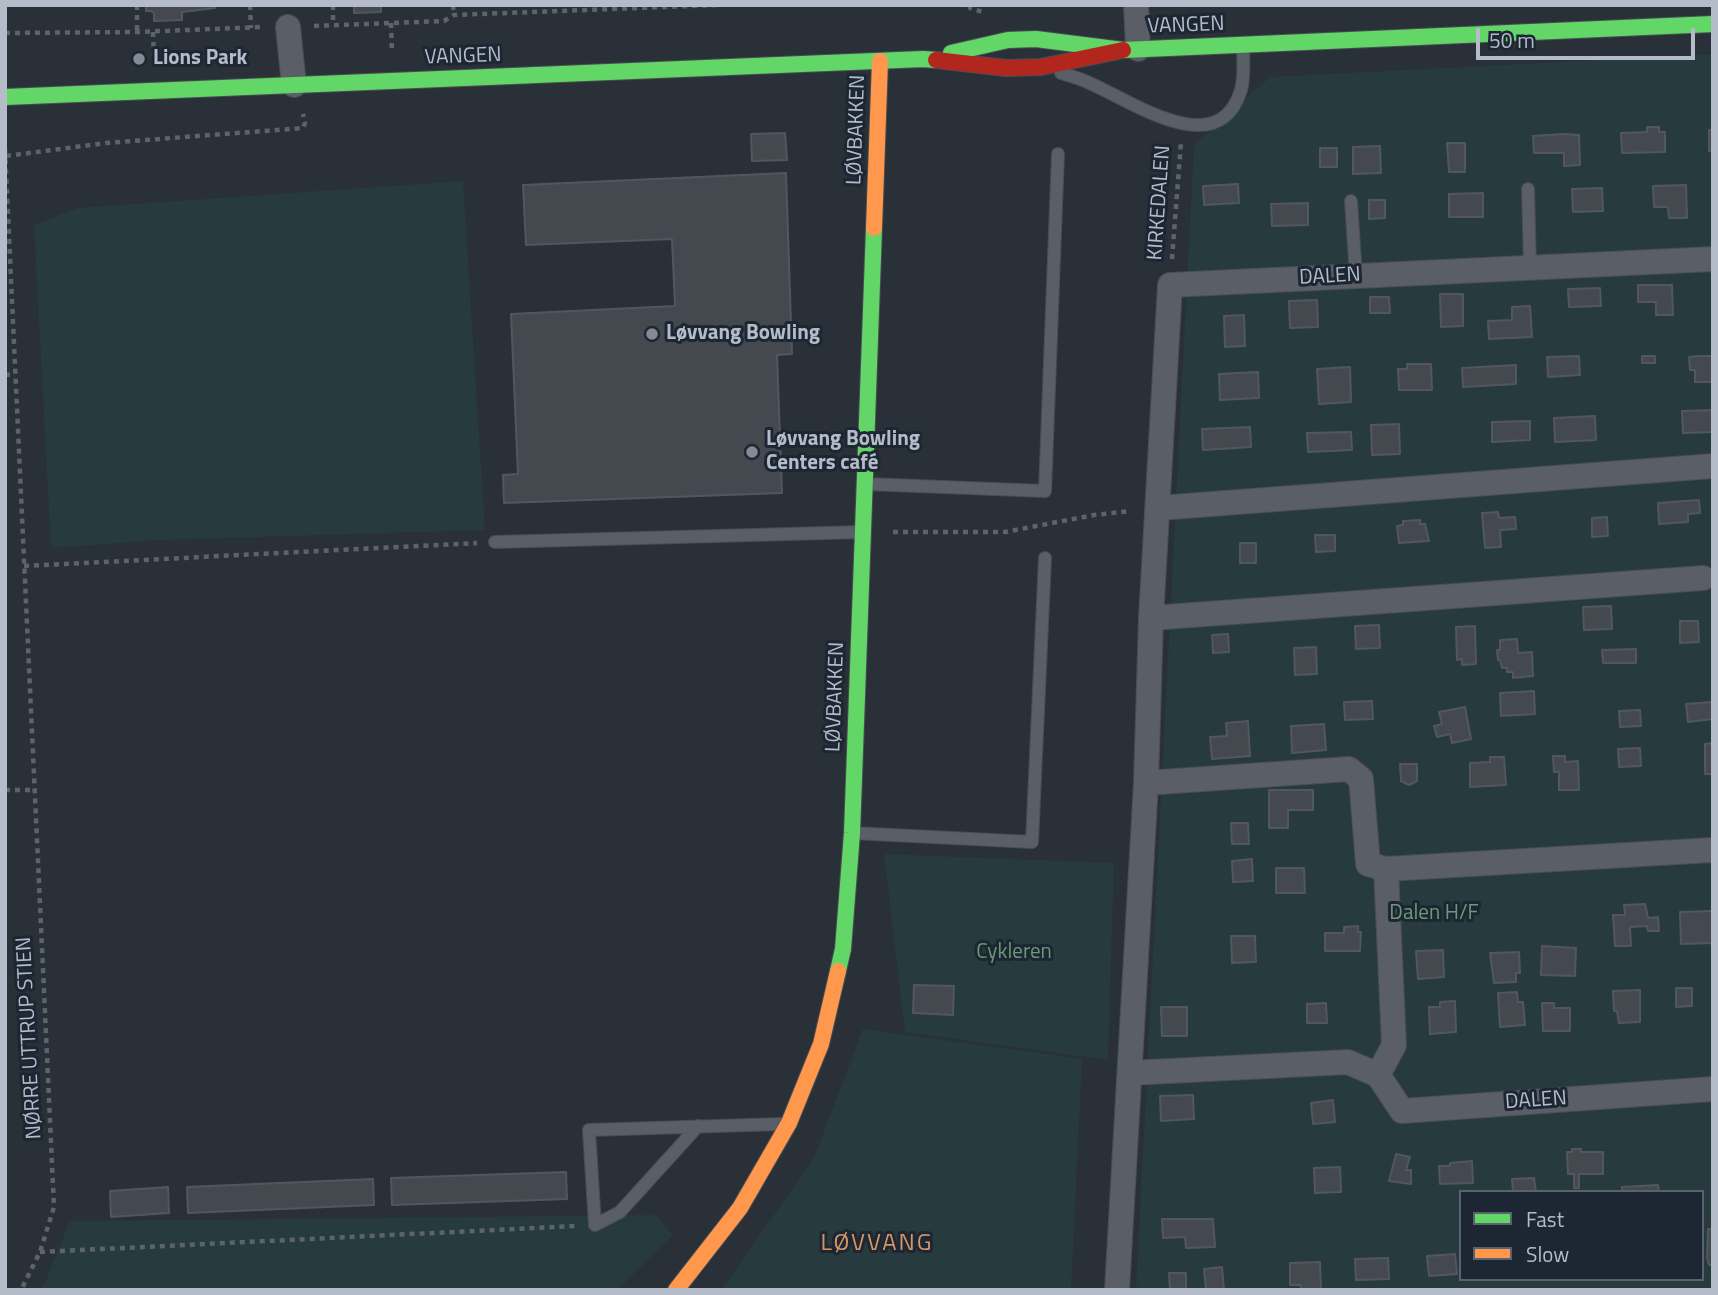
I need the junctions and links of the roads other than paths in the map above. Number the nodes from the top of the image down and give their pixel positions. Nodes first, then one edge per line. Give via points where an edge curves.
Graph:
1 (1136, 5) edge
2 (1677, 15) edge
3 (1713, 24) edge
4 (288, 27) road end
5 (1243, 45) junction
6 (1131, 49) junction
7 (923, 59) junction
8 (880, 61) junction
9 (1041, 67) junction
10 (294, 85) junction
11 (5, 97) edge
12 (1058, 154) dead end
13 (1528, 189) dead end
14 (1351, 201) dead end
15 (1713, 259) edge
16 (1531, 268) junction
17 (1356, 276) junction
18 (1713, 466) edge
19 (866, 484) junction
20 (1159, 508) junction
21 (864, 532) junction
22 (495, 542) road end
23 (1045, 558) dead end
24 (1703, 578) dead end
25 (1151, 618) junction
26 (1146, 783) junction
27 (852, 833) junction
28 (1712, 850) edge
29 (1386, 869) junction
30 (1130, 1073) junction
31 (1378, 1075) junction
32 (1713, 1089) edge
33 (789, 1124) junction
34 (698, 1126) junction
35 (676, 1290) edge
36 (1117, 1290) edge

1 - 6 street
2 - 3 street, VANGEN
2 - 5 street, VANGEN
4 - 10 street
5 - 6 street, VANGEN
5 - 9 lane via 1242,88 1234,105 1222,119 1202,126 1153,114 1086,81
6 - 7 street, VANGEN via 1008,40
6 - 9 street, VANGEN
7 - 8 street, VANGEN
7 - 9 street, VANGEN
8 - 10 street, VANGEN
8 - 19 street, LØVBAKKEN
10 - 11 street, VANGEN
12 - 19 lane via 1045,491
13 - 16 lane
14 - 17 lane
15 - 16 street, DALEN
16 - 17 street, DALEN
17 - 20 street, DALEN via 1170,285
18 - 20 street
19 - 21 street, LØVBAKKEN
20 - 25 street
21 - 22 lane
21 - 27 street, LØVBAKKEN
23 - 27 lane via 1032,842
24 - 25 street
25 - 26 street
26 - 29 street via 1349,769 1361,779 1368,864
26 - 30 street
27 - 33 street, LØVBAKKEN via 843,949 821,1044
28 - 29 street
29 - 31 street via 1394,1045
30 - 31 street via 1348,1062
30 - 36 street
31 - 32 street, DALEN via 1402,1111
33 - 34 lane
33 - 35 street, LØVBAKKEN via 740,1208
34 - 34 lane via 589,1130 595,1225 620,1212

